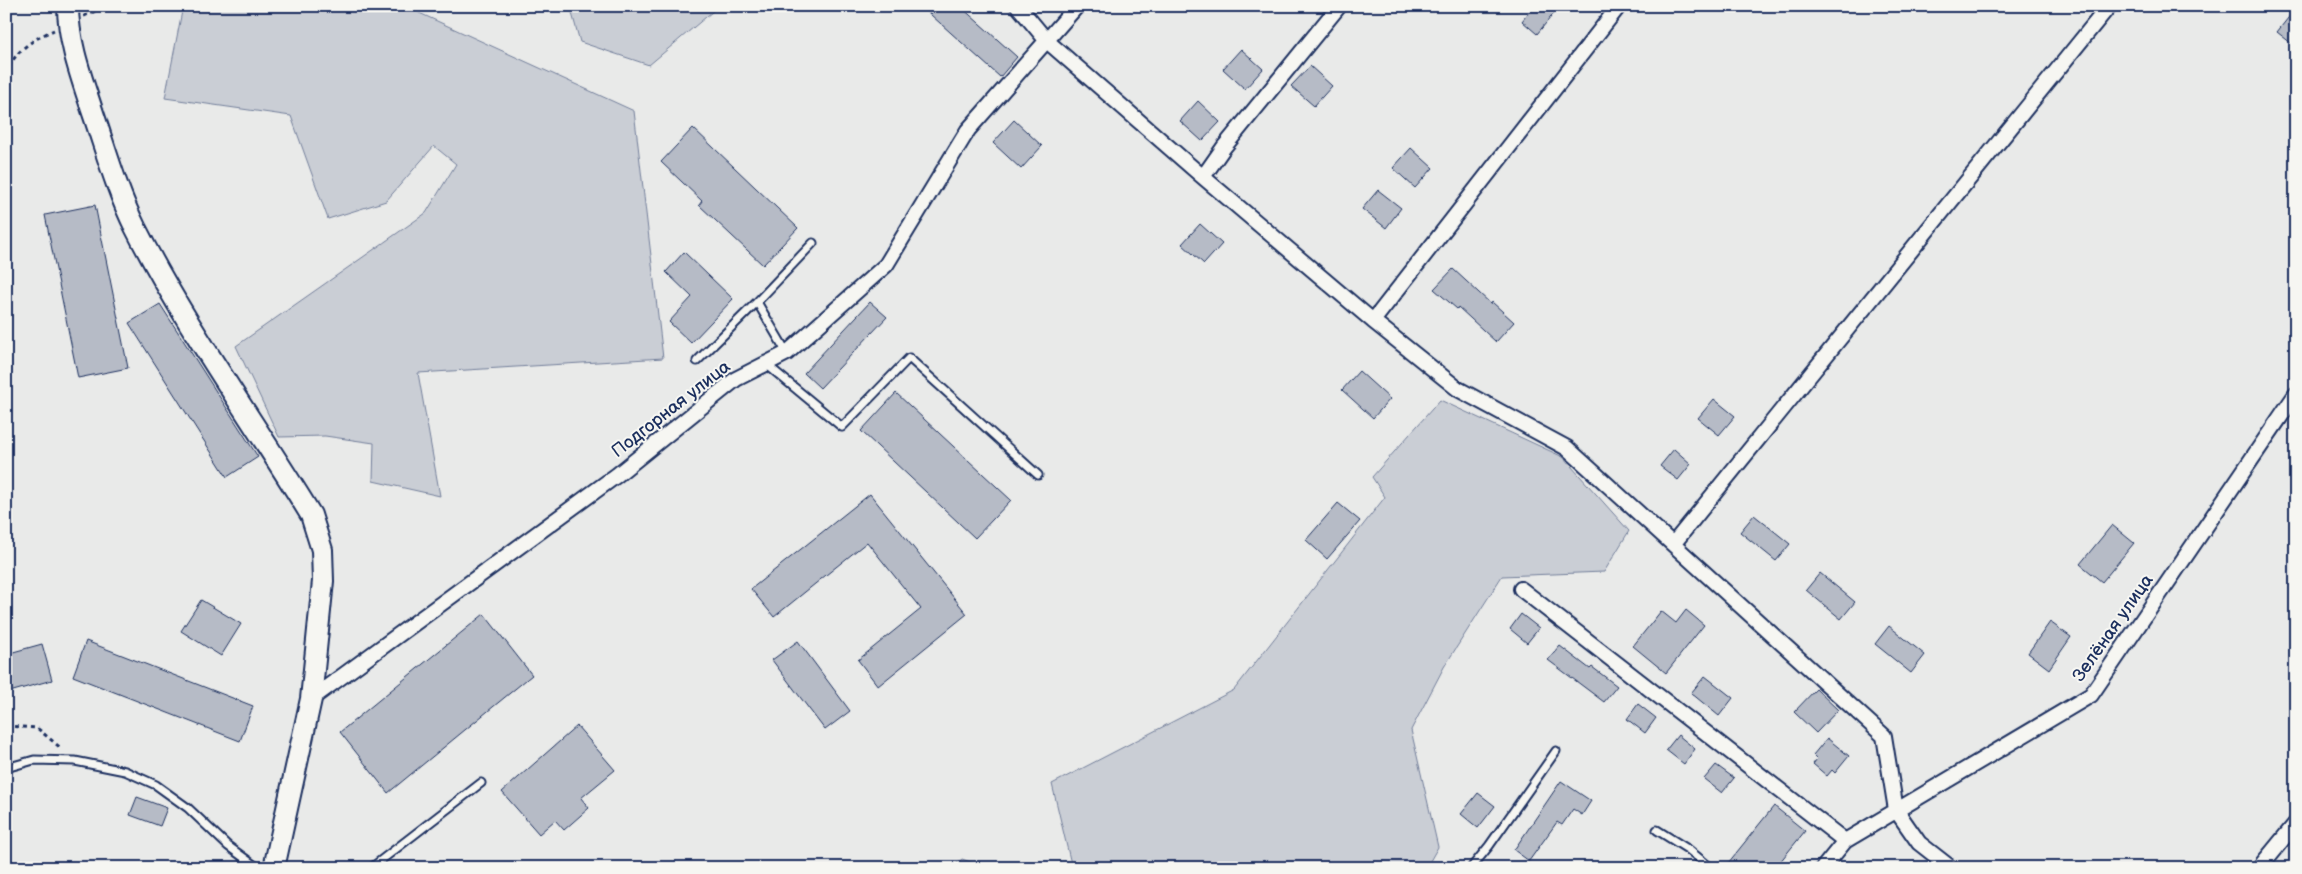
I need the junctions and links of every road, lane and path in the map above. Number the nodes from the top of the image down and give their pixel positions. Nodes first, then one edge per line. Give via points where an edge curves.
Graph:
1 (1018, 6) edge
2 (1077, 6) edge
3 (1339, 6) edge
4 (1619, 6) edge
5 (2110, 6) edge
6 (68, 14) edge
7 (1047, 40) junction
8 (6, 74) edge
9 (1203, 177) junction
10 (813, 244) dead end
11 (757, 302) junction
12 (1373, 321) junction
13 (787, 353) junction
14 (697, 361) dead end
15 (766, 364) junction
16 (2296, 394) edge
17 (1038, 475) dead end
18 (1674, 543) junction
19 (1521, 588) dead end
20 (311, 699) junction
21 (6, 726) edge
22 (1556, 751) dead end
23 (75, 762) junction
24 (6, 768) edge
25 (481, 783) dead end
26 (1896, 810) junction
27 (2296, 823) edge
28 (1657, 830) dead end
29 (1845, 841) junction
30 (258, 868) edge
31 (274, 868) edge
32 (371, 868) edge
33 (1471, 868) edge
34 (1712, 868) edge
35 (1823, 868) edge
36 (1951, 868) edge
37 (2260, 868) edge

1 - 7 street
2 - 7 street, Подгорная улица
3 - 9 street
4 - 12 street
5 - 18 street
6 - 8 path via 22,48
6 - 20 main road via 84,83 134,225 165,282 311,515 322,550 323,581
7 - 9 street
7 - 13 street, Подгорная улица via 968,130 886,265
9 - 12 street
10 - 11 lane
11 - 13 lane
11 - 14 lane
12 - 18 street via 1458,389 1567,448
13 - 15 street, Подгорная улица
15 - 17 lane via 842,427 910,358
15 - 20 street, Подгорная улица via 736,379 617,475
16 - 26 street, Зелёная улица via 2091,695
18 - 26 street via 1884,736
19 - 29 street
20 - 31 main road
21 - 23 path via 37,728
22 - 33 lane
23 - 24 lane via 34,760
23 - 30 lane via 125,771 156,785
25 - 32 lane
26 - 29 street, Зелёная улица
26 - 36 street via 1919,843
27 - 37 street
28 - 34 lane
29 - 35 street, Зелёная улица

